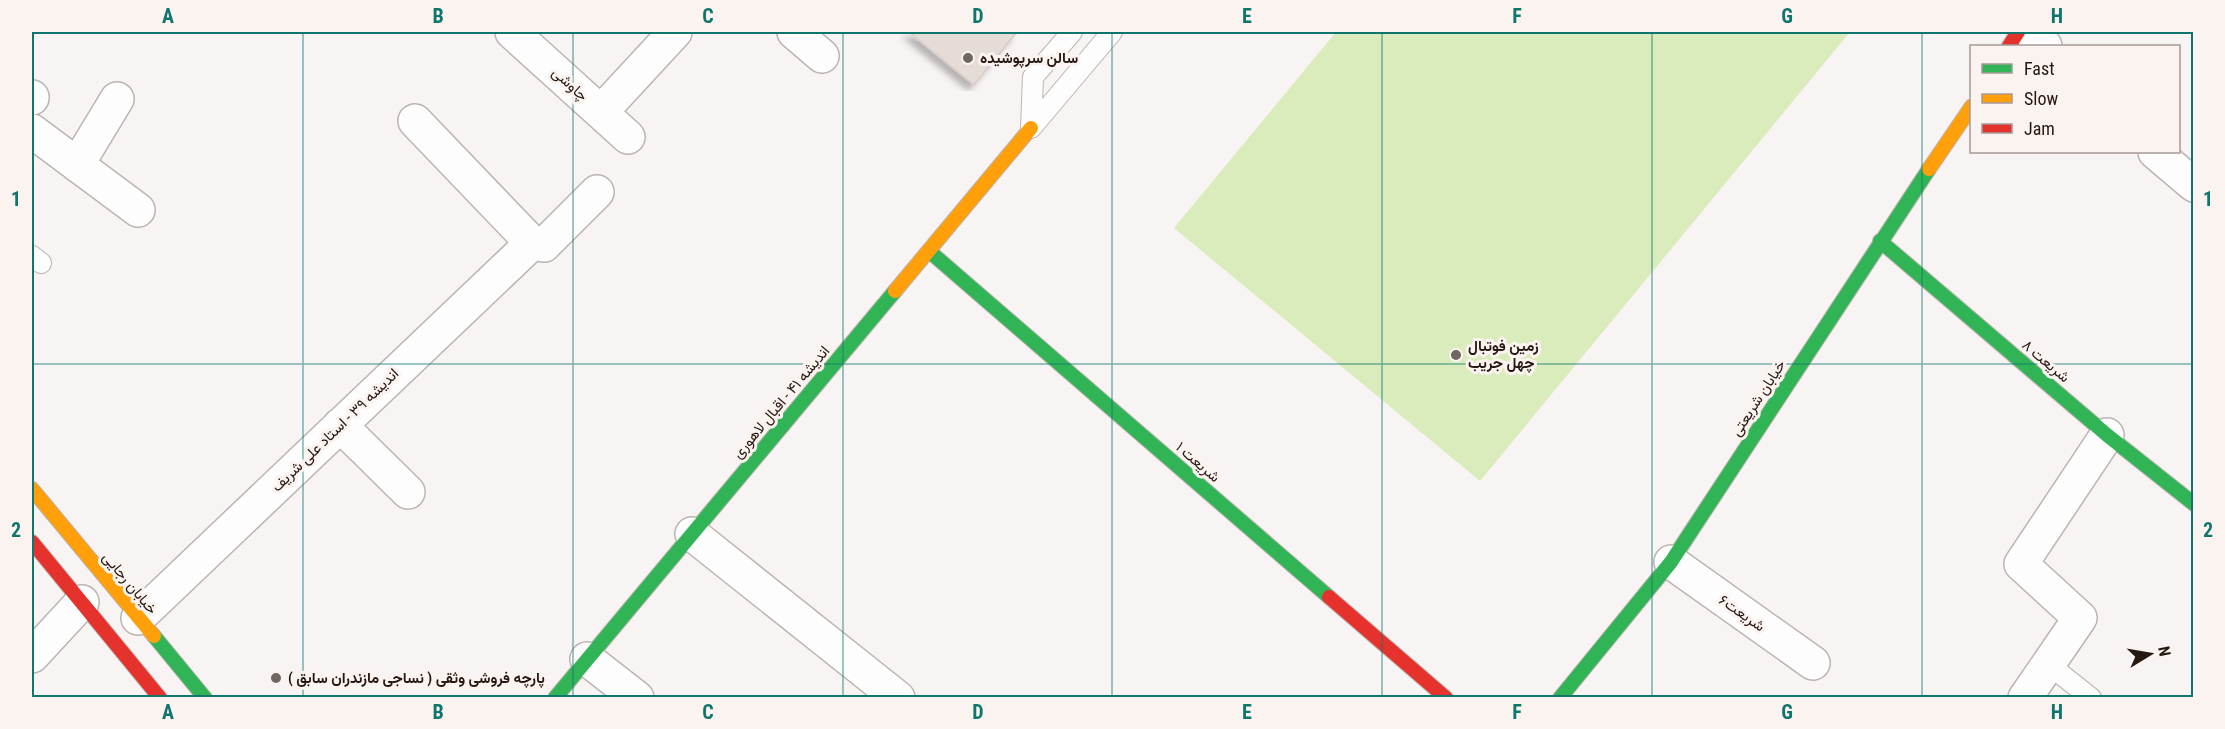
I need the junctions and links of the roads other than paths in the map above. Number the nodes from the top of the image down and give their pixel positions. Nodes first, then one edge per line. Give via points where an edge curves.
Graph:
1 (675, 32) edge
2 (794, 32) edge
3 (1072, 32) edge
4 (1112, 32) edge
5 (2018, 32) edge
6 (2031, 32) edge
7 (523, 35) edge
8 (2010, 45) edge
9 (2044, 45) edge
10 (822, 56) dead end
11 (117, 99) dead end
12 (1970, 107) edge
13 (601, 112) junction
14 (415, 121) dead end
15 (1031, 128) junction
16 (32, 131) edge
17 (628, 137) dead end
18 (2156, 153) edge
19 (77, 165) junction
20 (2193, 185) edge
21 (597, 192) dead end
22 (138, 210) dead end
23 (1880, 241) junction
24 (532, 243) junction
25 (929, 251) junction
26 (340, 425) junction
27 (2107, 435) junction
28 (32, 489) edge
29 (408, 492) dead end
30 (2193, 504) edge
31 (692, 534) junction
32 (32, 542) edge
33 (1671, 562) junction
34 (81, 602) junction
35 (138, 618) junction
36 (32, 656) edge
37 (587, 659) junction
38 (1813, 663) dead end
39 (2048, 664) junction
40 (160, 698) edge
41 (204, 698) edge
42 (555, 698) edge
43 (637, 698) edge
44 (897, 698) edge
45 (1446, 698) edge
46 (1560, 698) edge
47 (2025, 698) edge
48 (2091, 698) edge

1 - 13 street
2 - 10 street
3 - 15 lane via 1033,77
4 - 15 lane
5 - 8 street
6 - 9 street
7 - 13 street, چاوشی
11 - 19 street
12 - 23 street, خیابان شریعتی
13 - 17 street, چاوشی
14 - 24 street
15 - 25 street, اندیشه ۴۱ - اقبال لاهوری
16 - 19 street
18 - 20 street
19 - 22 street
21 - 24 street via 544,245
23 - 27 street, شریعت ۸
23 - 33 street, خیابان شریعتی
24 - 26 street, اندیشه ۳۹ - استاد علی شریف
25 - 31 street, اندیشه ۴۱ - اقبال لاهوری
25 - 45 street, شریعت ۱
26 - 29 street
26 - 35 street, اندیشه ۳۹ - استاد علی شریف
27 - 30 street, شریعت ۸
27 - 39 street via 2022,564 2080,618
28 - 35 street, خیابان رجایی
31 - 37 street, اندیشه ۴۱ - اقبال لاهوری
31 - 44 street
32 - 34 street
33 - 38 street, شریعت۶
33 - 46 street, خیابان شریعتی
34 - 36 street
34 - 40 street
35 - 41 street, خیابان رجایی
37 - 42 street, اندیشه ۴۱ - اقبال لاهوری
37 - 43 street
39 - 47 street
39 - 48 lane

